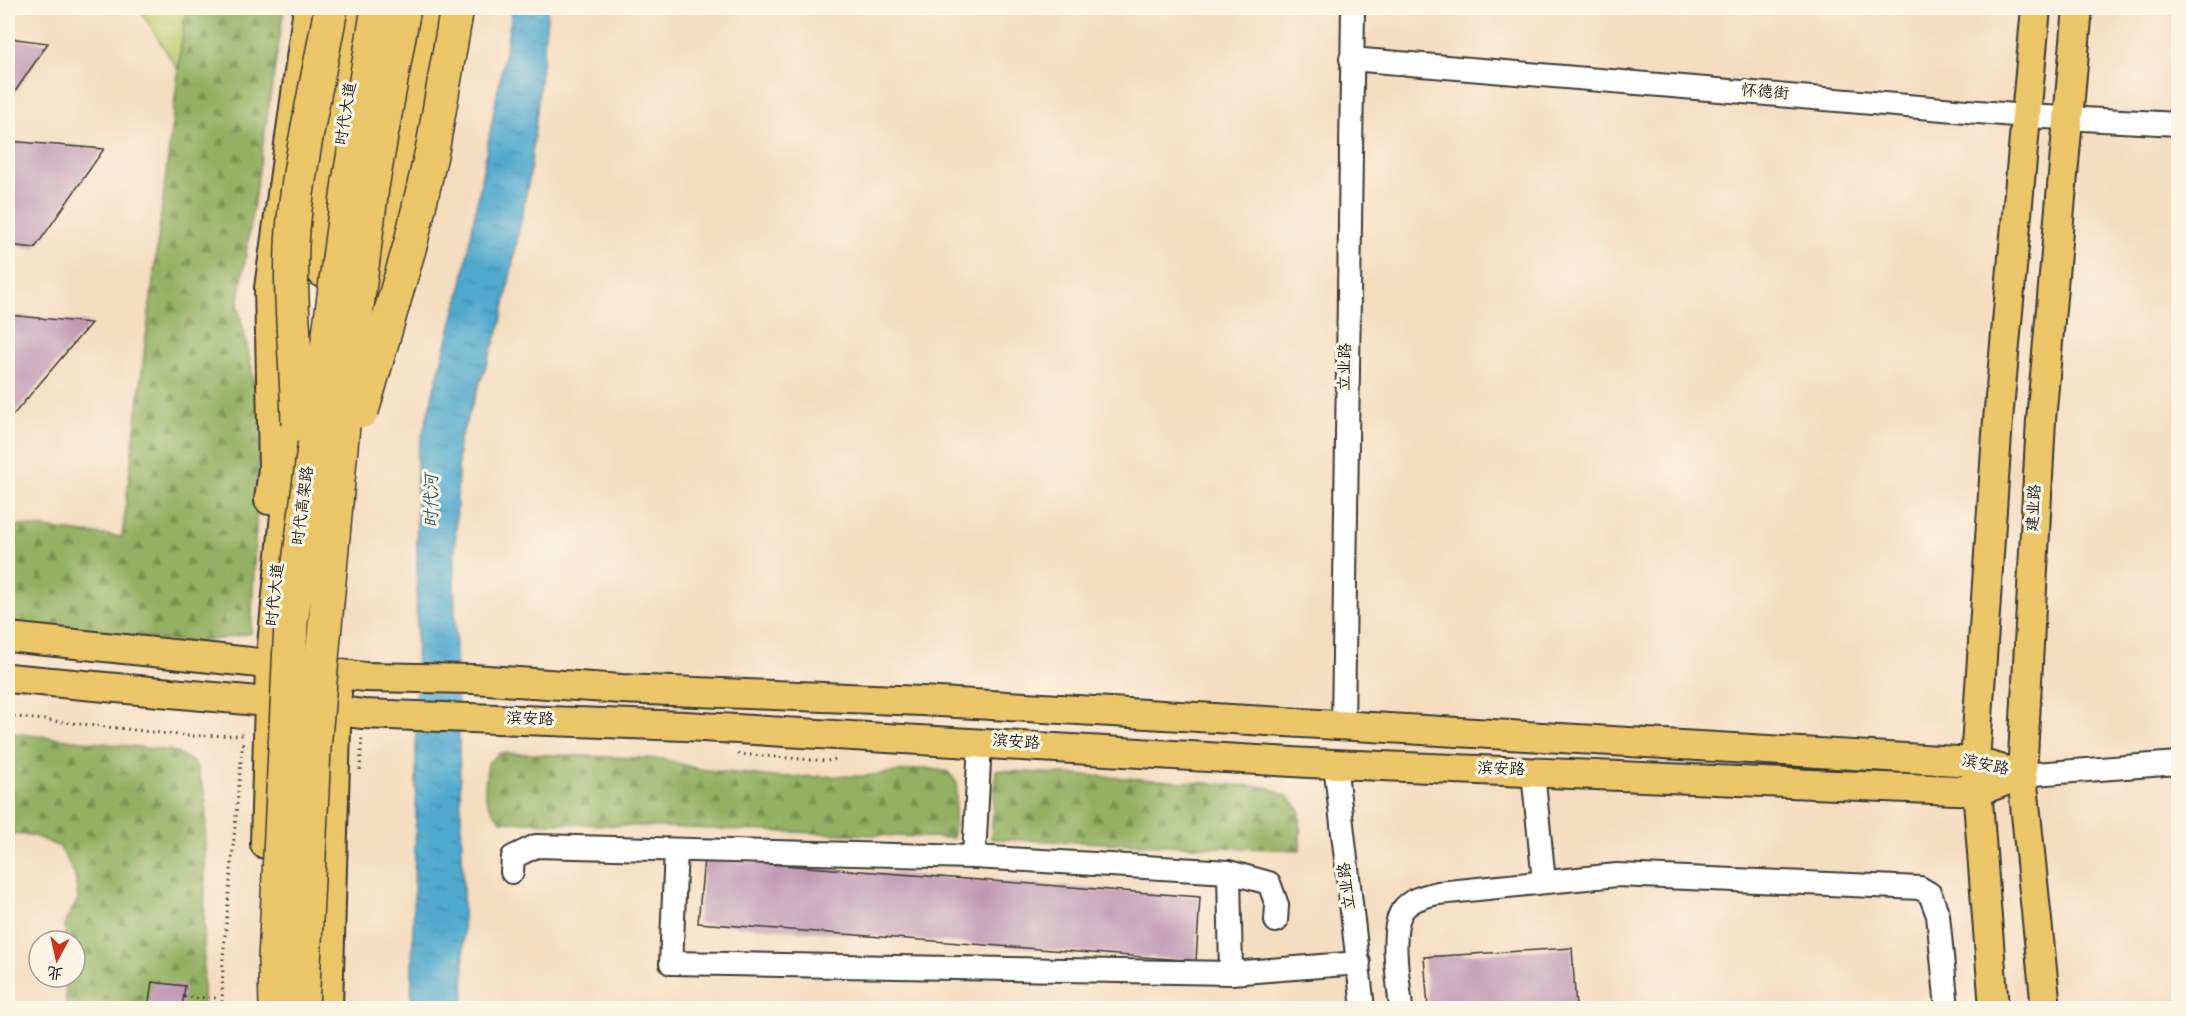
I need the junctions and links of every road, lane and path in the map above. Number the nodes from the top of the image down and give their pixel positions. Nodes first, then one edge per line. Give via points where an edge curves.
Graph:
1 (308, 8) edge
2 (331, 8) edge
3 (353, 8) edge
4 (365, 8) edge
5 (378, 8) edge
6 (404, 8) edge
7 (418, 8) edge
8 (434, 8) edge
9 (457, 8) edge
10 (1353, 8) edge
11 (2036, 8) edge
12 (2078, 8) edge
13 (1351, 59) junction
14 (2026, 116) junction
15 (2069, 119) junction
16 (2178, 124) edge
17 (326, 171) joint
18 (400, 203) joint
19 (322, 273) junction
20 (370, 287) junction
21 (312, 338) junction
22 (272, 443) junction
23 (300, 543) junction
24 (331, 553) junction
25 (8, 637) edge
26 (260, 663) junction
27 (337, 675) junction
28 (8, 678) edge
29 (258, 701) junction
30 (336, 711) junction
31 (8, 716) edge
32 (1343, 727) junction
33 (255, 733) junction
34 (980, 742) junction
35 (1975, 762) junction
36 (1335, 763) junction
37 (2178, 763) edge
38 (1533, 772) junction
39 (2022, 775) junction
40 (1979, 791) junction
41 (676, 850) junction
42 (974, 857) junction
43 (512, 872) dead end
44 (1229, 872) junction
45 (1544, 882) junction
46 (1276, 921) dead end
47 (1359, 963) junction
48 (1231, 973) junction
49 (184, 997) dead end
50 (216, 998) dead end
51 (222, 1008) edge
52 (261, 1008) edge
53 (276, 1008) edge
54 (302, 1008) edge
55 (328, 1008) edge
56 (1363, 1008) edge
57 (1401, 1008) edge
58 (1947, 1008) edge
59 (1994, 1008) edge
60 (2046, 1008) edge

1 - 22 main road via 269,288
2 - 23 highway, bridge via 293,229 291,294 297,363
3 - 17 highway
4 - 19 main road, 时代大道
5 - 23 highway, 时代高架路, bridge via 349,182
6 - 24 highway, 时代高架路, bridge via 372,187
7 - 20 main road
8 - 18 highway
9 - 24 highway, bridge via 433,146 411,242 366,392
10 - 13 street, 立业路
11 - 14 main road
12 - 15 main road, 建业路
13 - 14 street, 怀德街
13 - 32 street, 立业路
14 - 15 street, 怀德街
14 - 35 main road via 1998,420
15 - 16 street, 怀德街
15 - 39 main road, 建业路 via 2041,420
17 - 19 main road via 319,221
18 - 20 main road via 392,237
19 - 21 main road, 时代大道
20 - 27 main road via 359,369
21 - 22 main road
21 - 26 main road, 时代大道
22 - 26 main road
23 - 53 highway, 时代高架路, bridge via 283,745
24 - 54 highway, 时代高架路, bridge via 314,748
25 - 26 main road, 滨安路
26 - 27 main road, 滨安路
26 - 29 main road, 时代大道
27 - 30 main road
27 - 32 main road, 滨安路 via 922,701
28 - 29 main road, 滨安路
29 - 30 main road, 滨安路
29 - 33 main road, 时代大道
29 - 33 path
30 - 34 main road, 滨安路
30 - 55 main road
31 - 33 path via 188,735
32 - 35 main road, 滨安路
33 - 51 path via 223,958
33 - 52 main road, 时代大道
34 - 36 main road, 滨安路
34 - 42 street
35 - 39 main road, 滨安路
35 - 40 main road
36 - 38 main road, 滨安路
36 - 47 street, 立业路
37 - 39 street, 滨安路
38 - 40 main road, 滨安路
38 - 45 street
39 - 40 main road, 滨安路
39 - 60 main road, 建业路
40 - 59 main road
41 - 42 street
41 - 43 street via 536,846 513,857
41 - 48 street via 671,963
42 - 44 street
44 - 46 street via 1269,884 1278,904
44 - 48 street
45 - 57 street via 1438,893 1422,896 1405,907 1397,927
45 - 58 street via 1617,875 1920,888 1930,894 1938,915
47 - 48 street
47 - 56 street, 立业路
49 - 50 path

